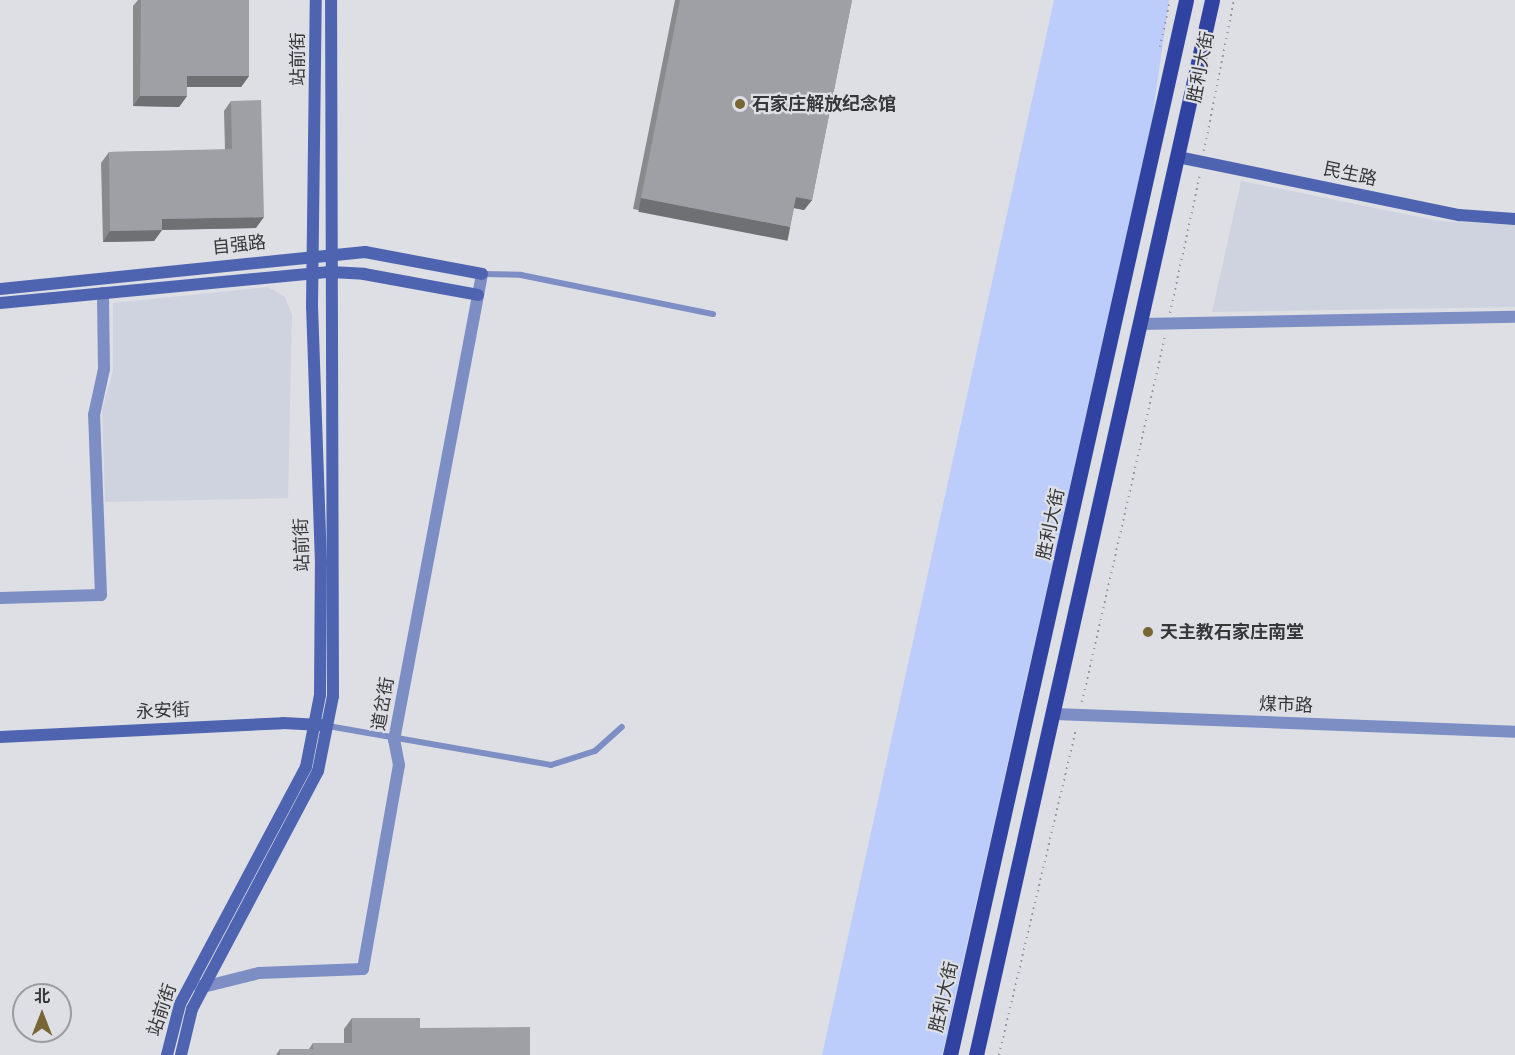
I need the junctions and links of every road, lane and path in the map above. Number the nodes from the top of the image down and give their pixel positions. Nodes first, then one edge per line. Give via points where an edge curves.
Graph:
1 (316, 0) edge
2 (331, 0) edge
3 (1186, 0) edge
4 (1212, 0) edge
5 (1233, 0) edge
6 (1178, 157) junction
7 (1202, 162) junction
8 (1515, 219) edge
9 (329, 254) junction
10 (313, 255) junction
11 (330, 272) junction
12 (312, 274) junction
13 (482, 274) junction
14 (0, 289) edge
15 (103, 293) junction
16 (478, 295) junction
17 (0, 303) edge
18 (713, 314) dead end
19 (1515, 316) edge
20 (1168, 323) junction
21 (1141, 324) junction
22 (0, 598) edge
23 (1055, 714) junction
24 (1079, 715) junction
25 (314, 725) junction
26 (328, 726) junction
27 (622, 727) dead end
28 (1515, 732) edge
29 (0, 737) edge
30 (394, 740) junction
31 (191, 983) junction
32 (203, 987) junction
33 (167, 1055) edge
34 (180, 1055) edge
35 (950, 1055) edge
36 (976, 1055) edge
37 (999, 1055) edge

1 - 10 main road, 站前街
2 - 9 main road, 站前街
3 - 35 main road, 胜利大街
4 - 6 main road, 胜利大街
5 - 7 path, 胜利大街
6 - 7 main road, 民生路
6 - 21 main road, 胜利大街
7 - 8 main road, 民生路 via 1459,215
7 - 20 path, 胜利大街
9 - 10 main road, 自强路
9 - 11 main road, 站前街
9 - 13 main road, 自强路 via 365,252
10 - 12 main road, 站前街
10 - 14 main road, 自强路
11 - 12 main road, 自强路
11 - 16 main road, 自强路 via 364,274
11 - 26 main road, 站前街 via 329,435 334,563 333,696
12 - 15 main road, 自强路
12 - 25 main road, 站前街 via 321,563 320,695
13 - 16 street, 道岔街
13 - 18 lane via 521,275
15 - 17 main road, 自强路
15 - 22 street via 104,369 94,415 101,595
16 - 30 street, 道岔街
19 - 20 street
20 - 21 street
20 - 24 path, 胜利大街
21 - 23 main road, 胜利大街
23 - 24 street, 煤市路
23 - 36 main road, 胜利大街
24 - 28 street, 煤市路
24 - 37 path, 胜利大街
25 - 26 main road, 永安街
25 - 29 main road, 永安街 via 283,723
25 - 31 main road, 站前街 via 306,767 297,787
26 - 30 lane
26 - 32 main road, 站前街 via 309,793
27 - 30 lane via 595,751 551,765
30 - 32 street, 道岔街 via 399,765 363,969 259,973
31 - 32 street
31 - 33 main road, 站前街 via 172,1028
32 - 34 main road, 站前街 via 192,1009

